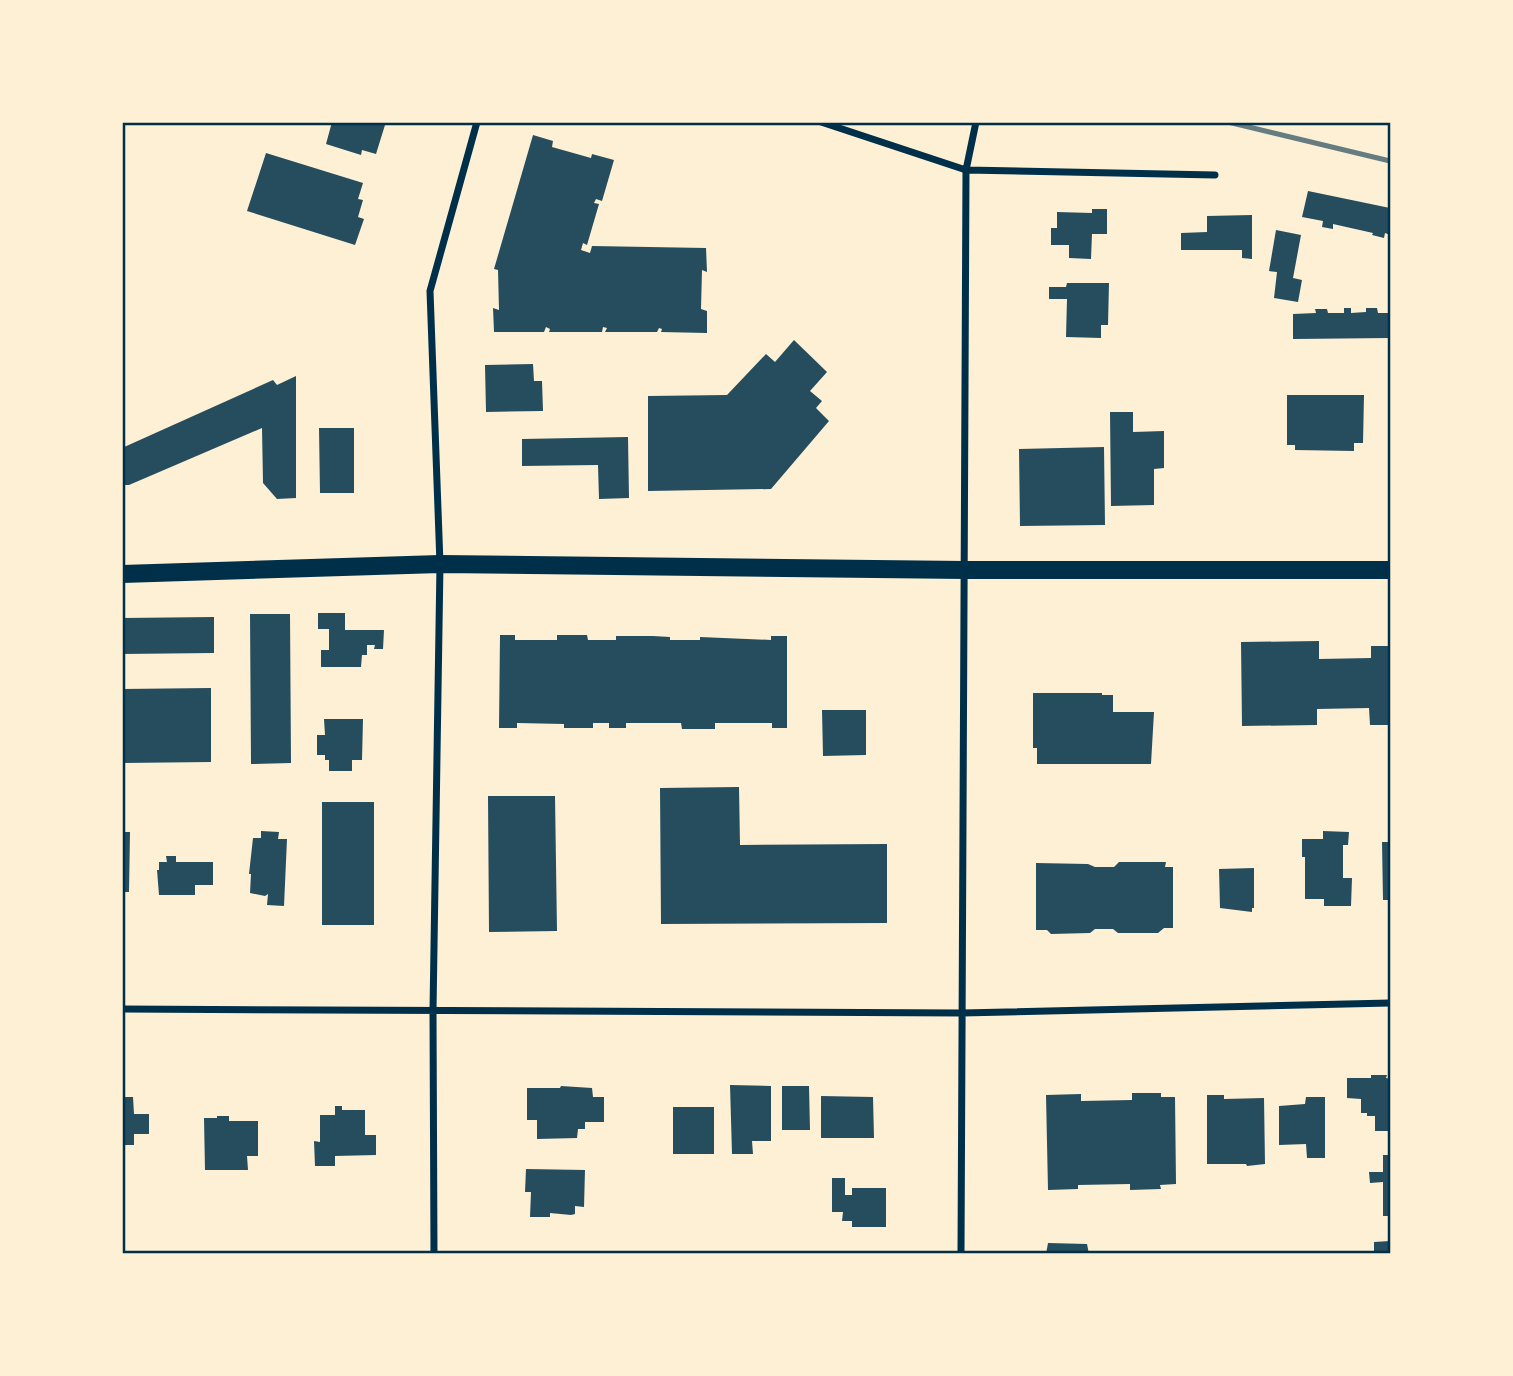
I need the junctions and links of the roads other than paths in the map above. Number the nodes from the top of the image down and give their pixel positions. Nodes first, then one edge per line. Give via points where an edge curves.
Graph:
1 (477, 122) edge
2 (821, 122) edge
3 (976, 122) edge
4 (965, 170) junction
5 (1215, 175) dead end
6 (440, 565) junction
7 (965, 570) junction
8 (1391, 570) edge
9 (122, 574) edge
10 (1391, 1003) edge
11 (122, 1009) edge
12 (433, 1011) junction
13 (962, 1013) junction
14 (434, 1254) edge
15 (961, 1254) edge

1 - 6 street via 430,291
2 - 4 street
3 - 4 street
4 - 5 street
4 - 7 street
6 - 7 main road
6 - 9 main road
6 - 12 street
7 - 8 main road
7 - 13 street
10 - 13 street
11 - 12 street
12 - 13 street
12 - 14 street
13 - 15 street

